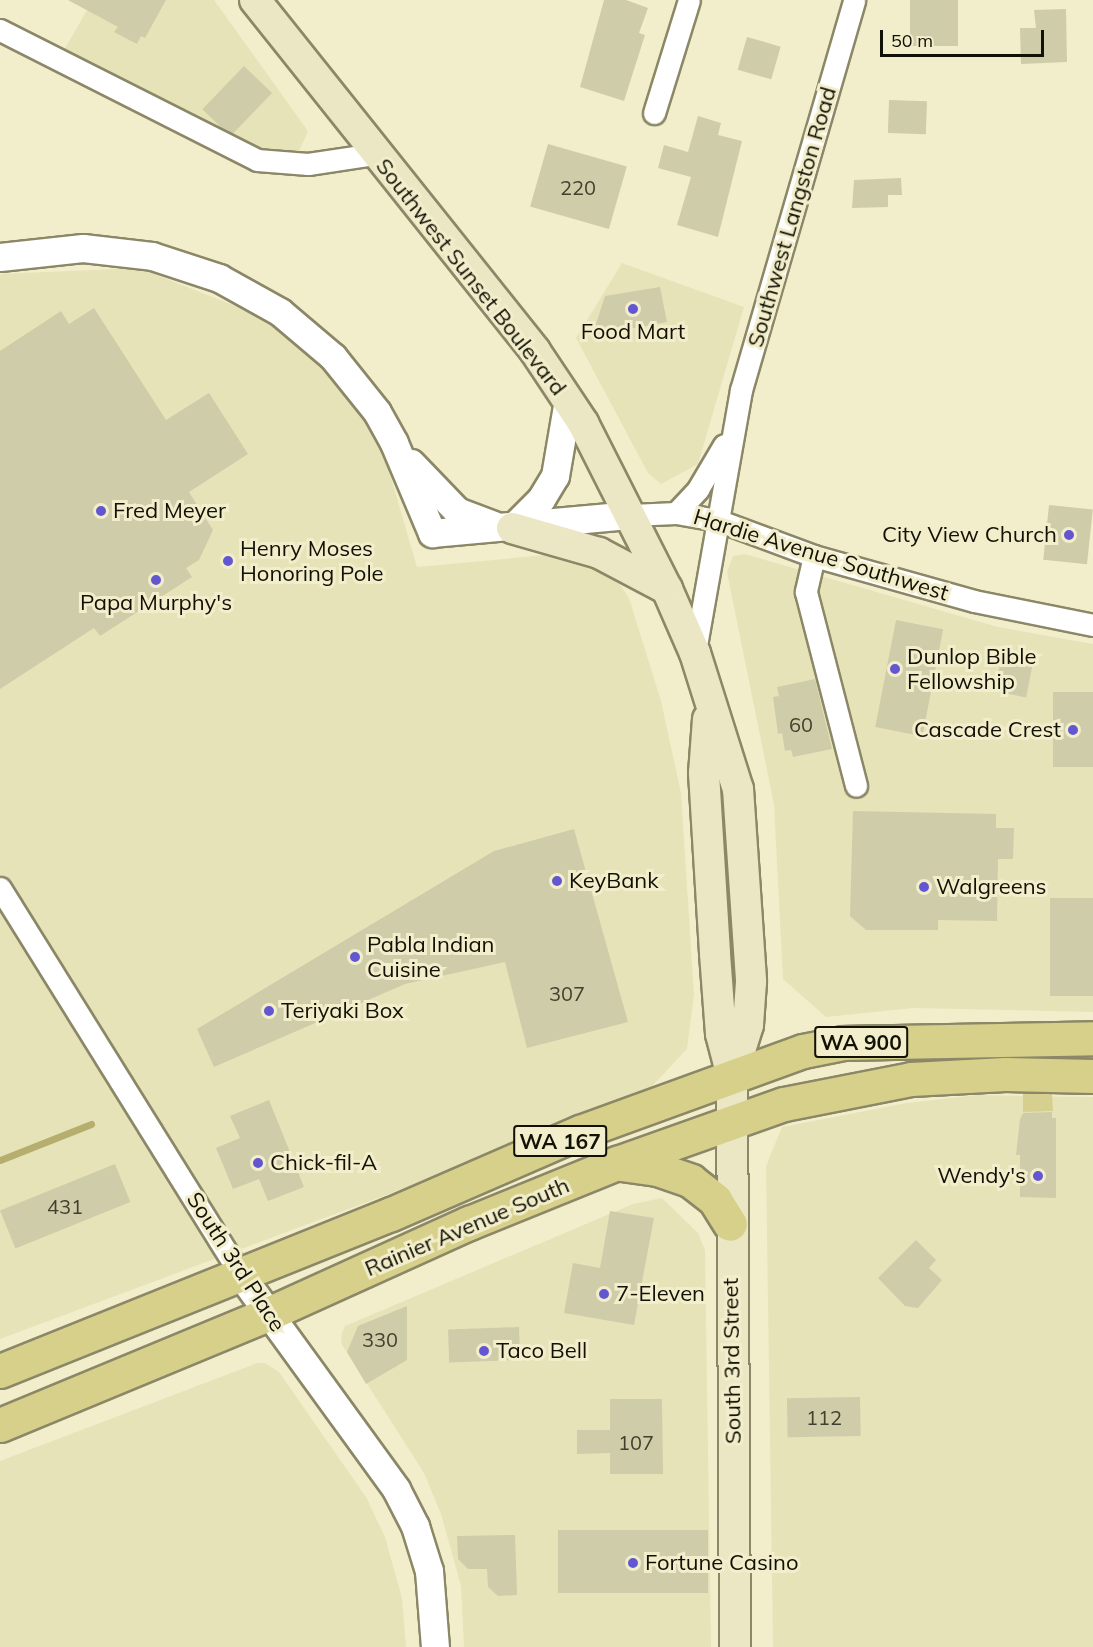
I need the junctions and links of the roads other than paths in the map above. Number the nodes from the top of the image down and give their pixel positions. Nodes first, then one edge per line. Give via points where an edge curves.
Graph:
1 (255, 0) edge
2 (689, 0) edge
3 (854, 0) edge
4 (0, 30) edge
5 (654, 114) dead end
6 (375, 154) junction
7 (0, 257) edge
8 (568, 400) junction
9 (731, 434) junction
10 (394, 443) junction
11 (676, 513) junction
12 (631, 515) junction
13 (717, 520) junction
14 (512, 528) junction
15 (814, 556) junction
16 (667, 589) junction
17 (1093, 625) edge
18 (695, 653) junction
19 (856, 786) dead end
20 (0, 888) edge
21 (1093, 1038) edge
22 (732, 1076) junction
23 (1093, 1076) edge
24 (731, 1124) junction
25 (617, 1163) junction
26 (730, 1224) junction
27 (240, 1274) junction
28 (268, 1314) junction
29 (0, 1371) edge
30 (0, 1425) edge
31 (435, 1647) edge
32 (735, 1647) edge

1 - 6 main road, Southwest Sunset Boulevard
2 - 5 street
3 - 9 street, Southwest Langston Road
4 - 6 street via 257,160 308,164
6 - 8 main road, Southwest Sunset Boulevard via 535,351
7 - 10 street, Hardie Avenue Southwest via 48,249 117,251 152,256 219,278 250,293 308,333 356,384
8 - 12 main road, Southwest Sunset Boulevard
8 - 14 street via 555,476 541,499
9 - 11 street, Southwest Langston Road via 698,489
9 - 13 street, Southwest Langston Road
10 - 14 street, Hardie Avenue Southwest via 457,511
10 - 14 street, Hardie Avenue Southwest via 432,533
11 - 12 street, Hardie Avenue Southwest
11 - 13 street, Hardie Avenue Southwest
12 - 14 street, Hardie Avenue Southwest
12 - 16 main road, Southwest Sunset Boulevard
13 - 15 street, Hardie Avenue Southwest
13 - 18 street, Southwest Langston Road
14 - 16 main road via 599,553
15 - 17 street, Hardie Avenue Southwest via 974,601
15 - 19 street via 806,592
16 - 18 main road, Southwest Sunset Boulevard
18 - 22 main road, Southwest Sunset Boulevard via 738,789 747,901 748,1025
20 - 27 street, South 3rd Place
21 - 22 main road, Rainier Avenue South / WA 900 via 843,1043 803,1051
22 - 24 main road, South 3rd Street
22 - 27 main road, Rainier Avenue South / WA 167 via 569,1137
23 - 24 main road, Rainier Avenue South via 1005,1074 911,1079 784,1104
24 - 25 main road, Rainier Avenue South / WA 167
24 - 26 main road, South 3rd Street
25 - 26 main road via 680,1176 715,1200
25 - 28 main road, Rainier Avenue South / WA 167 via 469,1223
26 - 32 main road, South 3rd Street
27 - 28 street, South 3rd Place
27 - 29 main road, Rainier Avenue South / WA 167
28 - 30 main road, Rainier Avenue South / WA 167
28 - 31 street, South 3rd Place via 396,1489 415,1526 429,1571

